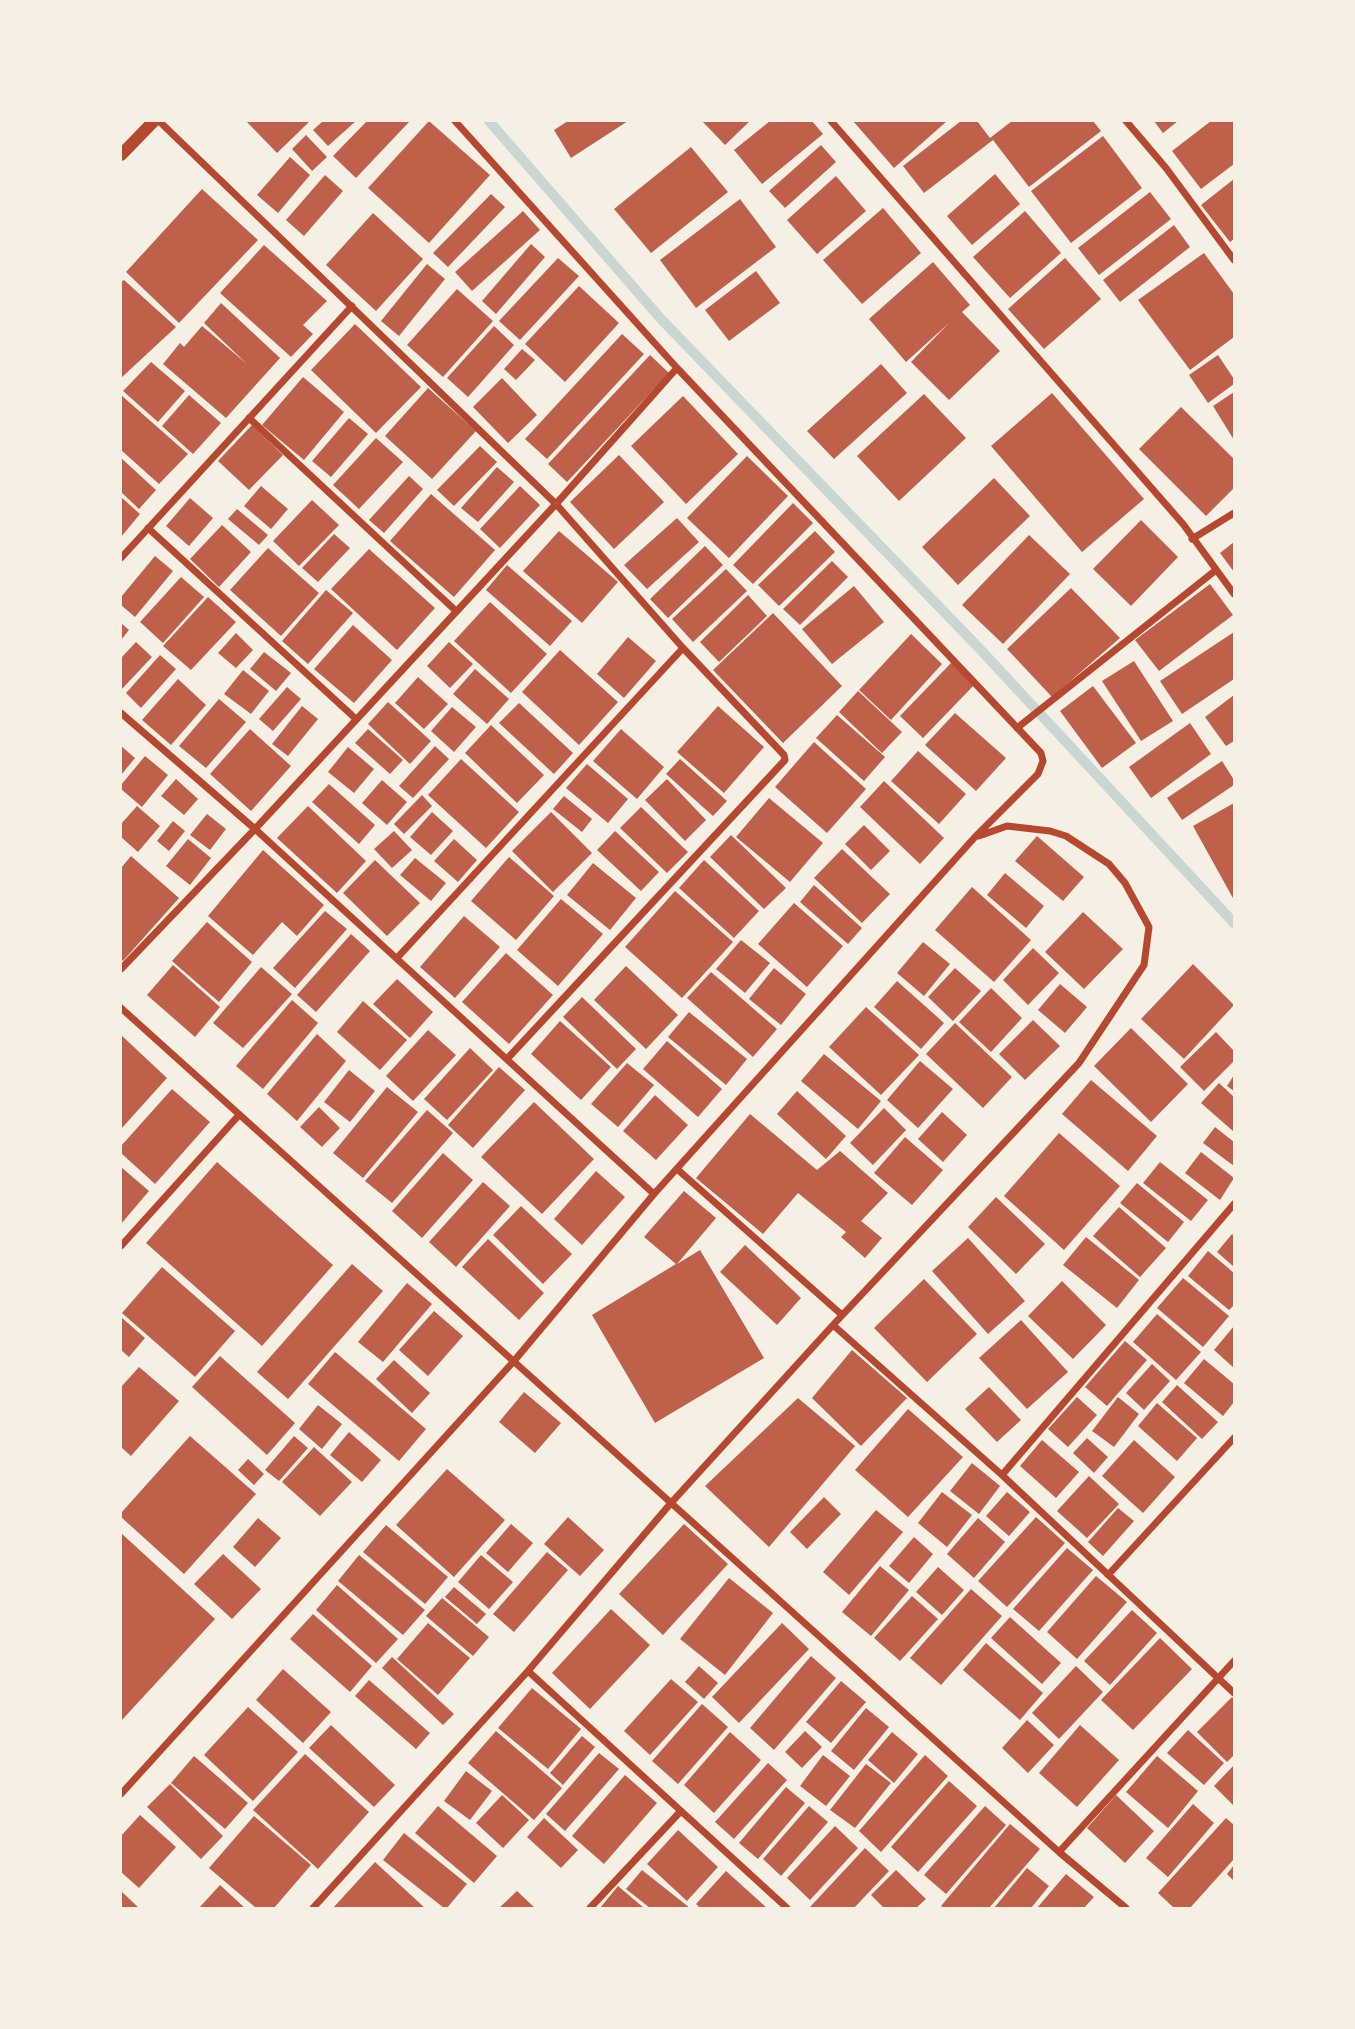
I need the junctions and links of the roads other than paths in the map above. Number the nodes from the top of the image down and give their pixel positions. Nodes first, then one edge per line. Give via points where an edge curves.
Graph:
1 (156, 121) edge
2 (455, 121) edge
3 (831, 121) edge
4 (1126, 121) edge
5 (121, 155) edge
6 (1234, 260) edge
7 (352, 306) junction
8 (677, 368) junction
9 (249, 418) junction
10 (556, 504) junction
11 (1234, 513) edge
12 (148, 528) junction
13 (1192, 539) junction
14 (121, 558) edge
15 (1216, 570) junction
16 (1234, 594) edge
17 (456, 611) junction
18 (683, 648) junction
19 (121, 713) edge
20 (356, 719) junction
21 (1017, 728) junction
22 (255, 829) junction
23 (975, 837) junction
24 (397, 958) junction
25 (121, 970) edge
26 (121, 1008) edge
27 (507, 1059) junction
28 (239, 1115) junction
29 (677, 1169) junction
30 (654, 1194) junction
31 (1234, 1204) edge
32 (121, 1246) edge
33 (842, 1315) junction
34 (833, 1325) junction
35 (514, 1361) junction
36 (1234, 1438) edge
37 (1002, 1475) junction
38 (671, 1503) junction
39 (1108, 1575) junction
40 (1234, 1661) edge
41 (528, 1671) junction
42 (1218, 1678) junction
43 (1234, 1693) edge
44 (121, 1794) edge
45 (680, 1812) junction
46 (1059, 1852) junction
47 (313, 1908) edge
48 (590, 1908) edge
49 (786, 1908) edge
50 (1125, 1908) edge

1 - 5 street
1 - 7 street
2 - 8 street
3 - 13 street
4 - 6 street
7 - 9 street
7 - 10 street
8 - 10 street
8 - 21 street
9 - 12 street
9 - 17 street
10 - 17 street
10 - 18 street
11 - 13 street
12 - 14 street
12 - 20 street
13 - 15 street
15 - 16 street
15 - 21 street
17 - 20 street
18 - 24 street
18 - 27 street via 781,749 785,760
19 - 22 street
20 - 22 street
21 - 23 street via 1041,753 1038,774
22 - 24 street
22 - 25 street
23 - 29 street
23 - 33 street via 1007,826 1050,831 1109,864 1149,927 1144,965 1079,1063
24 - 27 street
26 - 28 street
27 - 30 street
28 - 32 street
28 - 35 street
29 - 30 street
29 - 33 street
30 - 35 street
31 - 37 street
33 - 34 street
34 - 37 street
34 - 38 street
35 - 38 street
35 - 44 street
36 - 39 street
37 - 39 street
38 - 41 street
38 - 46 street
39 - 42 street
40 - 42 street
41 - 45 street
41 - 47 street
42 - 43 street
42 - 46 street
45 - 48 street
45 - 49 street
46 - 50 street

